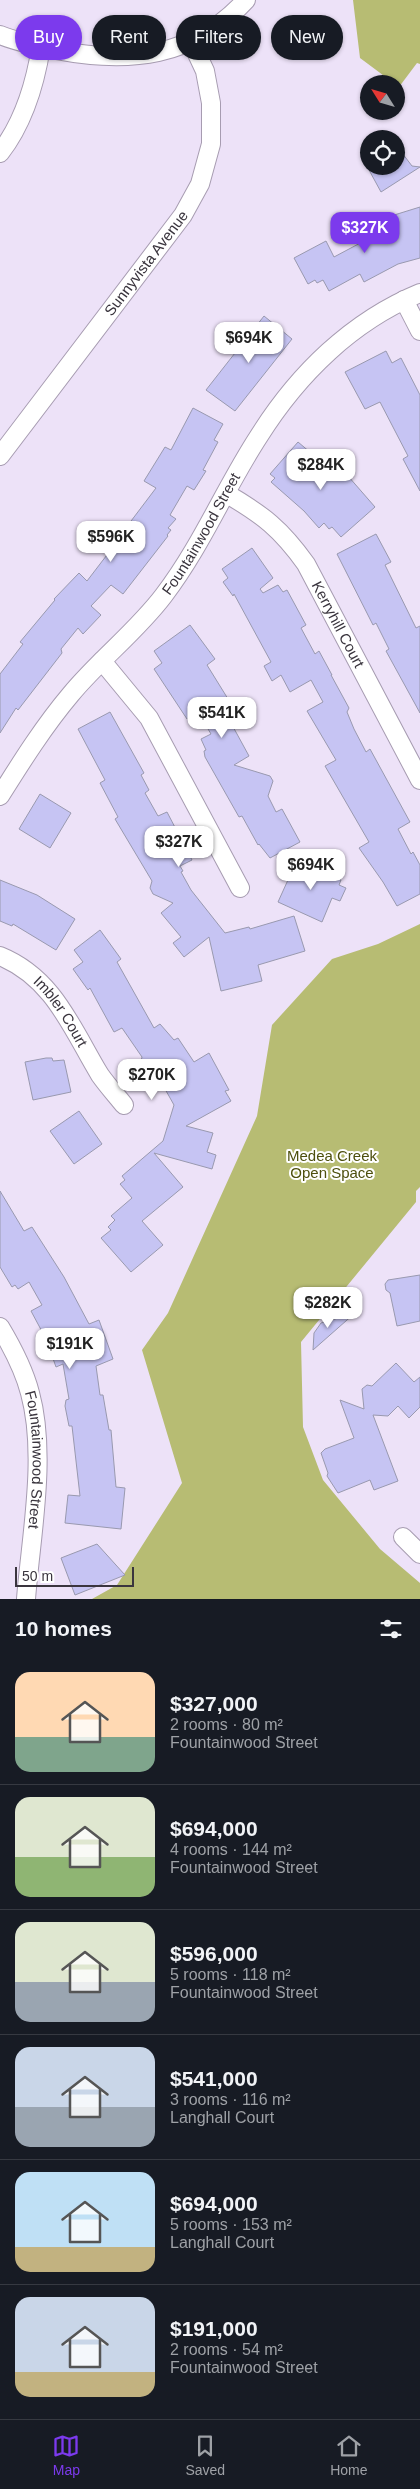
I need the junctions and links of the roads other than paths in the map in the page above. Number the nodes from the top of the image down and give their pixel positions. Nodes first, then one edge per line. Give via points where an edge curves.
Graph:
1 (246, 0) edge
2 (233, 15) edge
3 (0, 35) edge
4 (15, 39) edge
5 (176, 47) edge
6 (82, 55) edge
7 (39, 60) edge
8 (200, 60) edge
9 (0, 153) edge
10 (412, 296) edge
11 (420, 331) edge
12 (0, 456) edge
13 (227, 494) junction
14 (102, 661) junction
15 (420, 780) edge
16 (0, 796) edge
17 (240, 888) dead end
18 (0, 956) edge
19 (124, 1105) dead end
20 (0, 1327) edge
21 (403, 1537) dead end
22 (420, 1554) edge
23 (26, 1599) edge

1 - 2 street
3 - 4 street
5 - 6 street via 127,58
7 - 9 street via 23,116
8 - 12 street, Sunnyvista Avenue via 211,103 210,144 200,184 183,215
10 - 11 street
10 - 13 street, Fountainwood Street via 364,322 300,378 258,436
13 - 14 street, Fountainwood Street via 195,551 163,597
13 - 15 street, Kerryhill Court via 273,524 288,538 306,564
14 - 16 street, Fountainwood Street via 40,734
14 - 17 street via 149,718
18 - 19 street, Imbler Court via 27,970 44,984 60,1004 101,1076
20 - 23 street, Fountainwood Street via 12,1346 30,1393 39,1456
21 - 22 street

